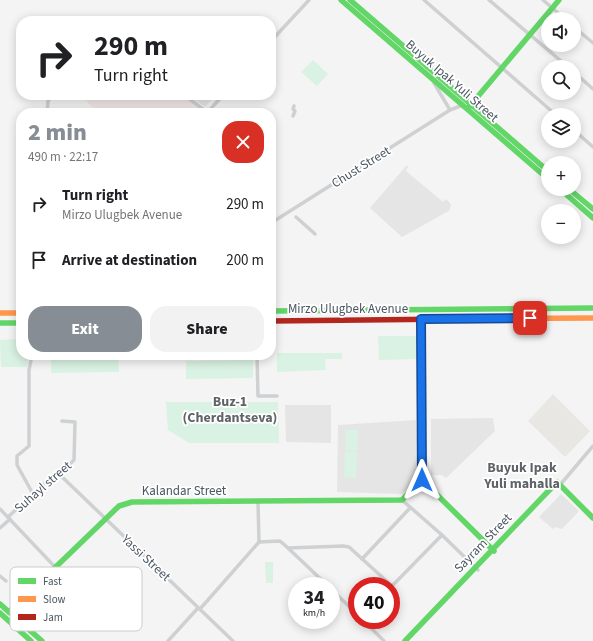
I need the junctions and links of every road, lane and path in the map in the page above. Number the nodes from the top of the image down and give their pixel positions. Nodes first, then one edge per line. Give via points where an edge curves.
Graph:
1 (308, 0) edge
2 (341, 0) edge
3 (350, 0) edge
4 (424, 0) edge
5 (489, 0) edge
6 (543, 0) edge
7 (559, 0) edge
8 (552, 8) junction
9 (557, 12) edge
10 (581, 32) edge
11 (276, 35) edge
12 (530, 35) junction
13 (593, 43) edge
14 (560, 60) edge
15 (502, 68) junction
16 (431, 78) junction
17 (581, 78) edge
18 (593, 89) edge
19 (190, 100) edge
20 (219, 100) edge
21 (294, 106) dead end
22 (467, 107) junction
23 (201, 108) edge
24 (211, 108) edge
25 (548, 108) edge
26 (450, 110) junction
27 (293, 116) dead end
28 (581, 136) edge
29 (593, 147) edge
30 (541, 165) edge
31 (541, 173) edge
32 (568, 196) edge
33 (577, 196) edge
34 (593, 209) edge
35 (296, 217) dead end
36 (593, 218) edge
37 (276, 220) edge
38 (316, 234) dead end
39 (593, 308) edge
40 (393, 310) junction
41 (276, 311) edge
42 (0, 313) edge
43 (16, 313) edge
44 (593, 318) edge
45 (421, 319) junction
46 (392, 320) junction
47 (276, 321) edge
48 (0, 323) edge
49 (16, 323) edge
50 (31, 360) edge
51 (257, 360) edge
52 (277, 396) dead end
53 (62, 421) dead end
54 (593, 446) edge
55 (59, 474) junction
56 (422, 480) junction
57 (558, 484) junction
58 (33, 494) junction
59 (402, 500) junction
60 (258, 502) junction
61 (410, 508) junction
62 (0, 509) edge
63 (9, 518) junction
64 (593, 518) edge
65 (106, 520) junction
66 (0, 528) edge
67 (442, 535) junction
68 (259, 542) junction
69 (288, 548) junction
70 (494, 551) junction
71 (362, 559) junction
72 (55, 567) edge
73 (57, 567) edge
74 (477, 569) junction
75 (0, 576) edge
76 (319, 577) edge
77 (381, 577) edge
78 (400, 578) edge
79 (6, 581) dead end
80 (340, 598) edge
81 (0, 604) edge
82 (348, 605) edge
83 (199, 609) junction
84 (9, 612) joint
85 (2, 615) edge
86 (10, 622) edge
87 (372, 629) edge
88 (20, 631) edge
89 (31, 631) edge
90 (31, 641) edge
91 (42, 641) edge
92 (168, 641) edge
93 (233, 641) edge
94 (384, 641) edge
95 (405, 641) edge
96 (409, 641) edge

1 - 11 street
2 - 16 main road, Buyuk Ipak Yuli Street
3 - 22 main road, Buyuk Ipak Yuli Street
4 - 15 street
5 - 12 street
6 - 8 street
7 - 8 main road
8 - 9 street
8 - 12 main road
10 - 13 street
12 - 14 street
12 - 15 main road
15 - 22 main road
15 - 25 street
16 - 22 main road, Buyuk Ipak Yuli Street
16 - 26 street
17 - 18 street
19 - 23 street
20 - 24 street
21 - 27 street
22 - 26 street, Chust Street
22 - 30 main road, Buyuk Ipak Yuli Street
22 - 31 main road, Buyuk Ipak Yuli Street
26 - 37 street, Chust Street
28 - 29 street
32 - 36 main road
33 - 34 main road
35 - 38 street
39 - 40 main road, Mirzo Ulugbek Avenue
40 - 41 main road, Mirzo Ulugbek Avenue
40 - 46 main road
42 - 43 main road
44 - 45 main road, Mirzo Ulugbek Avenue
45 - 46 main road, Mirzo Ulugbek Avenue
45 - 56 main road
46 - 47 main road, Mirzo Ulugbek Avenue
48 - 49 main road
50 - 58 street via 28,376 29,446 17,456 17,465
51 - 52 street via 258,396
53 - 55 street, Suhayl street via 75,422 74,456 72,463
54 - 57 street, Sayram Street
55 - 58 street, Suhayl street via 54,475
55 - 65 street, Yassi Street
56 - 59 main road
56 - 70 main road
57 - 64 main road
57 - 70 main road, Sayram Street
58 - 63 street, Suhayl street
59 - 60 main road, Kalandar Street
59 - 61 street
60 - 65 main road, Kalandar Street via 132,502 119,506
60 - 68 street
61 - 67 street
61 - 71 street
62 - 63 street, Suhayl street
63 - 66 street, Suhayl street
63 - 72 street, Suhayl street
65 - 73 main road, Kalandar Street
65 - 83 street, Yassi Street
67 - 74 street
67 - 78 street
68 - 69 street via 280,541
68 - 83 street
69 - 71 street via 346,546
69 - 76 street
70 - 74 main road, Sayram Street
71 - 77 street
74 - 95 main road, Sayram Street
74 - 96 main road, Sayram Street
75 - 79 street
80 - 82 street
81 - 84 main road
83 - 92 street
83 - 93 street, Yassi Street
84 - 85 street
85 - 86 main road
87 - 94 street
88 - 90 main road
89 - 91 main road

